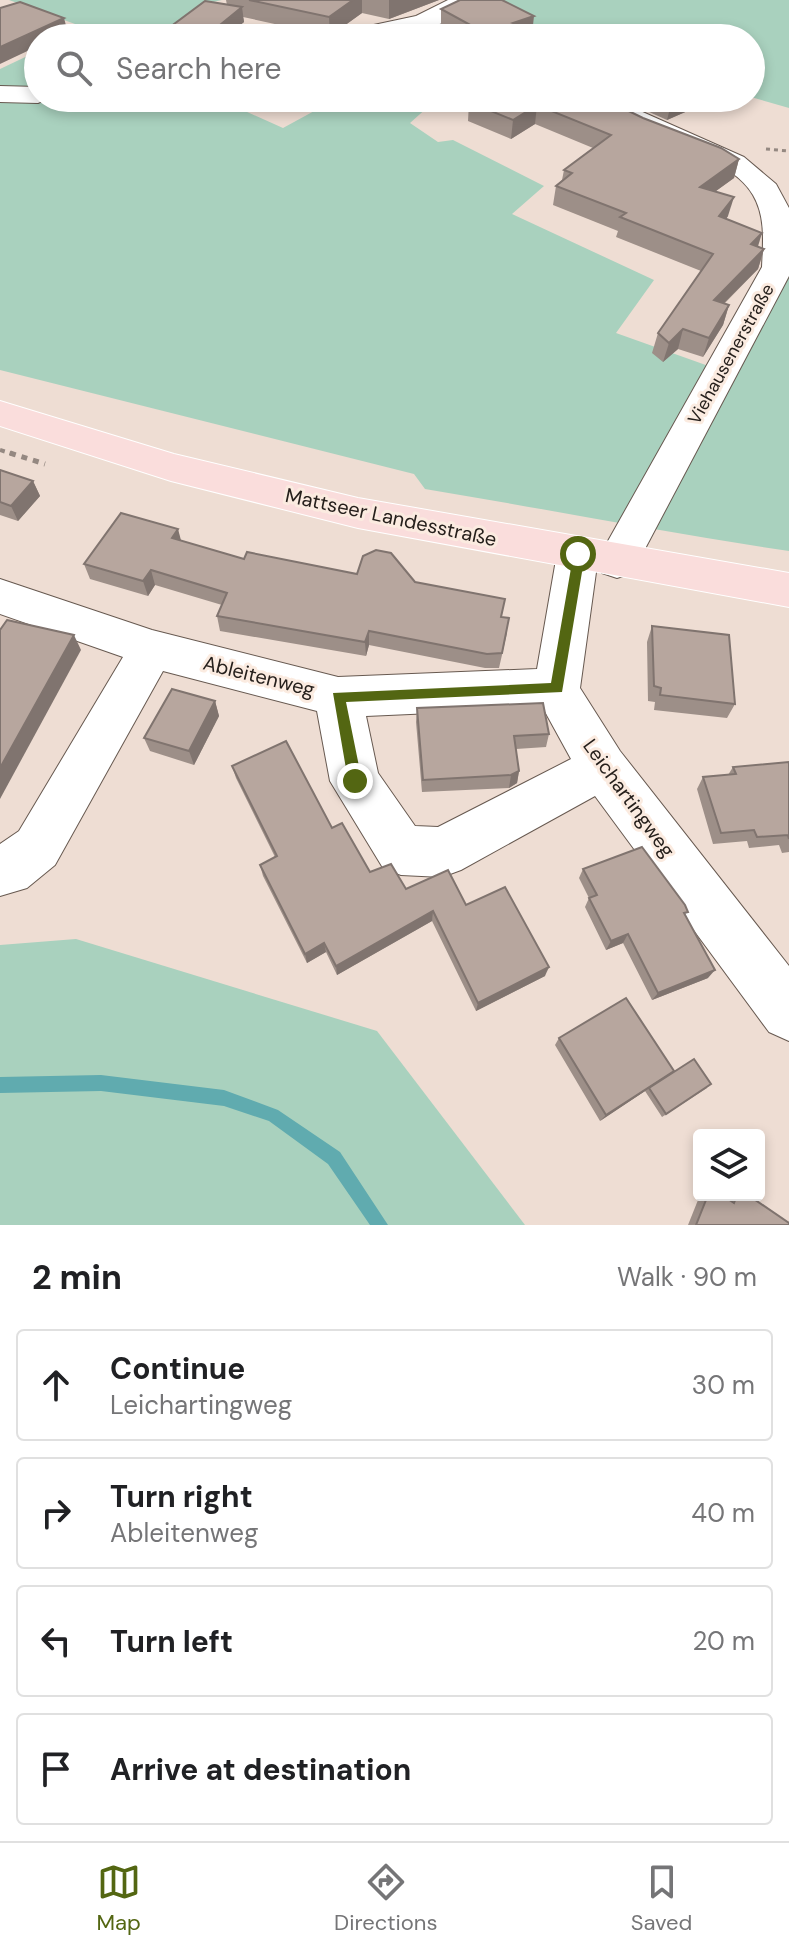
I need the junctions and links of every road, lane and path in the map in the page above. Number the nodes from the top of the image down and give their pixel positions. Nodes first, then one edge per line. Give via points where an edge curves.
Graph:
1 (466, 0) edge
2 (418, 24) edge
3 (0, 94) edge
4 (24, 95) edge
5 (614, 112) edge
6 (0, 413) edge
7 (598, 558) junction
8 (789, 590) edge
9 (0, 596) edge
10 (152, 649) junction
11 (557, 688) junction
12 (338, 697) junction
13 (603, 767) junction
14 (0, 871) edge
15 (789, 1012) edge

1 - 2 street
3 - 4 street
5 - 7 street, Viehausenerstraße via 752,175 777,208 780,247 778,267
6 - 7 main road, Mattseer Landesstraße via 171,467 342,509
7 - 8 main road, Mattseer Landesstraße
7 - 11 street
9 - 10 street, Ableitenweg
10 - 12 street, Ableitenweg
10 - 14 street via 37,848
11 - 12 street, Ableitenweg
11 - 13 street, Leichartingweg
12 - 13 street via 355,781 401,850 442,852
13 - 15 street, Leichartingweg

